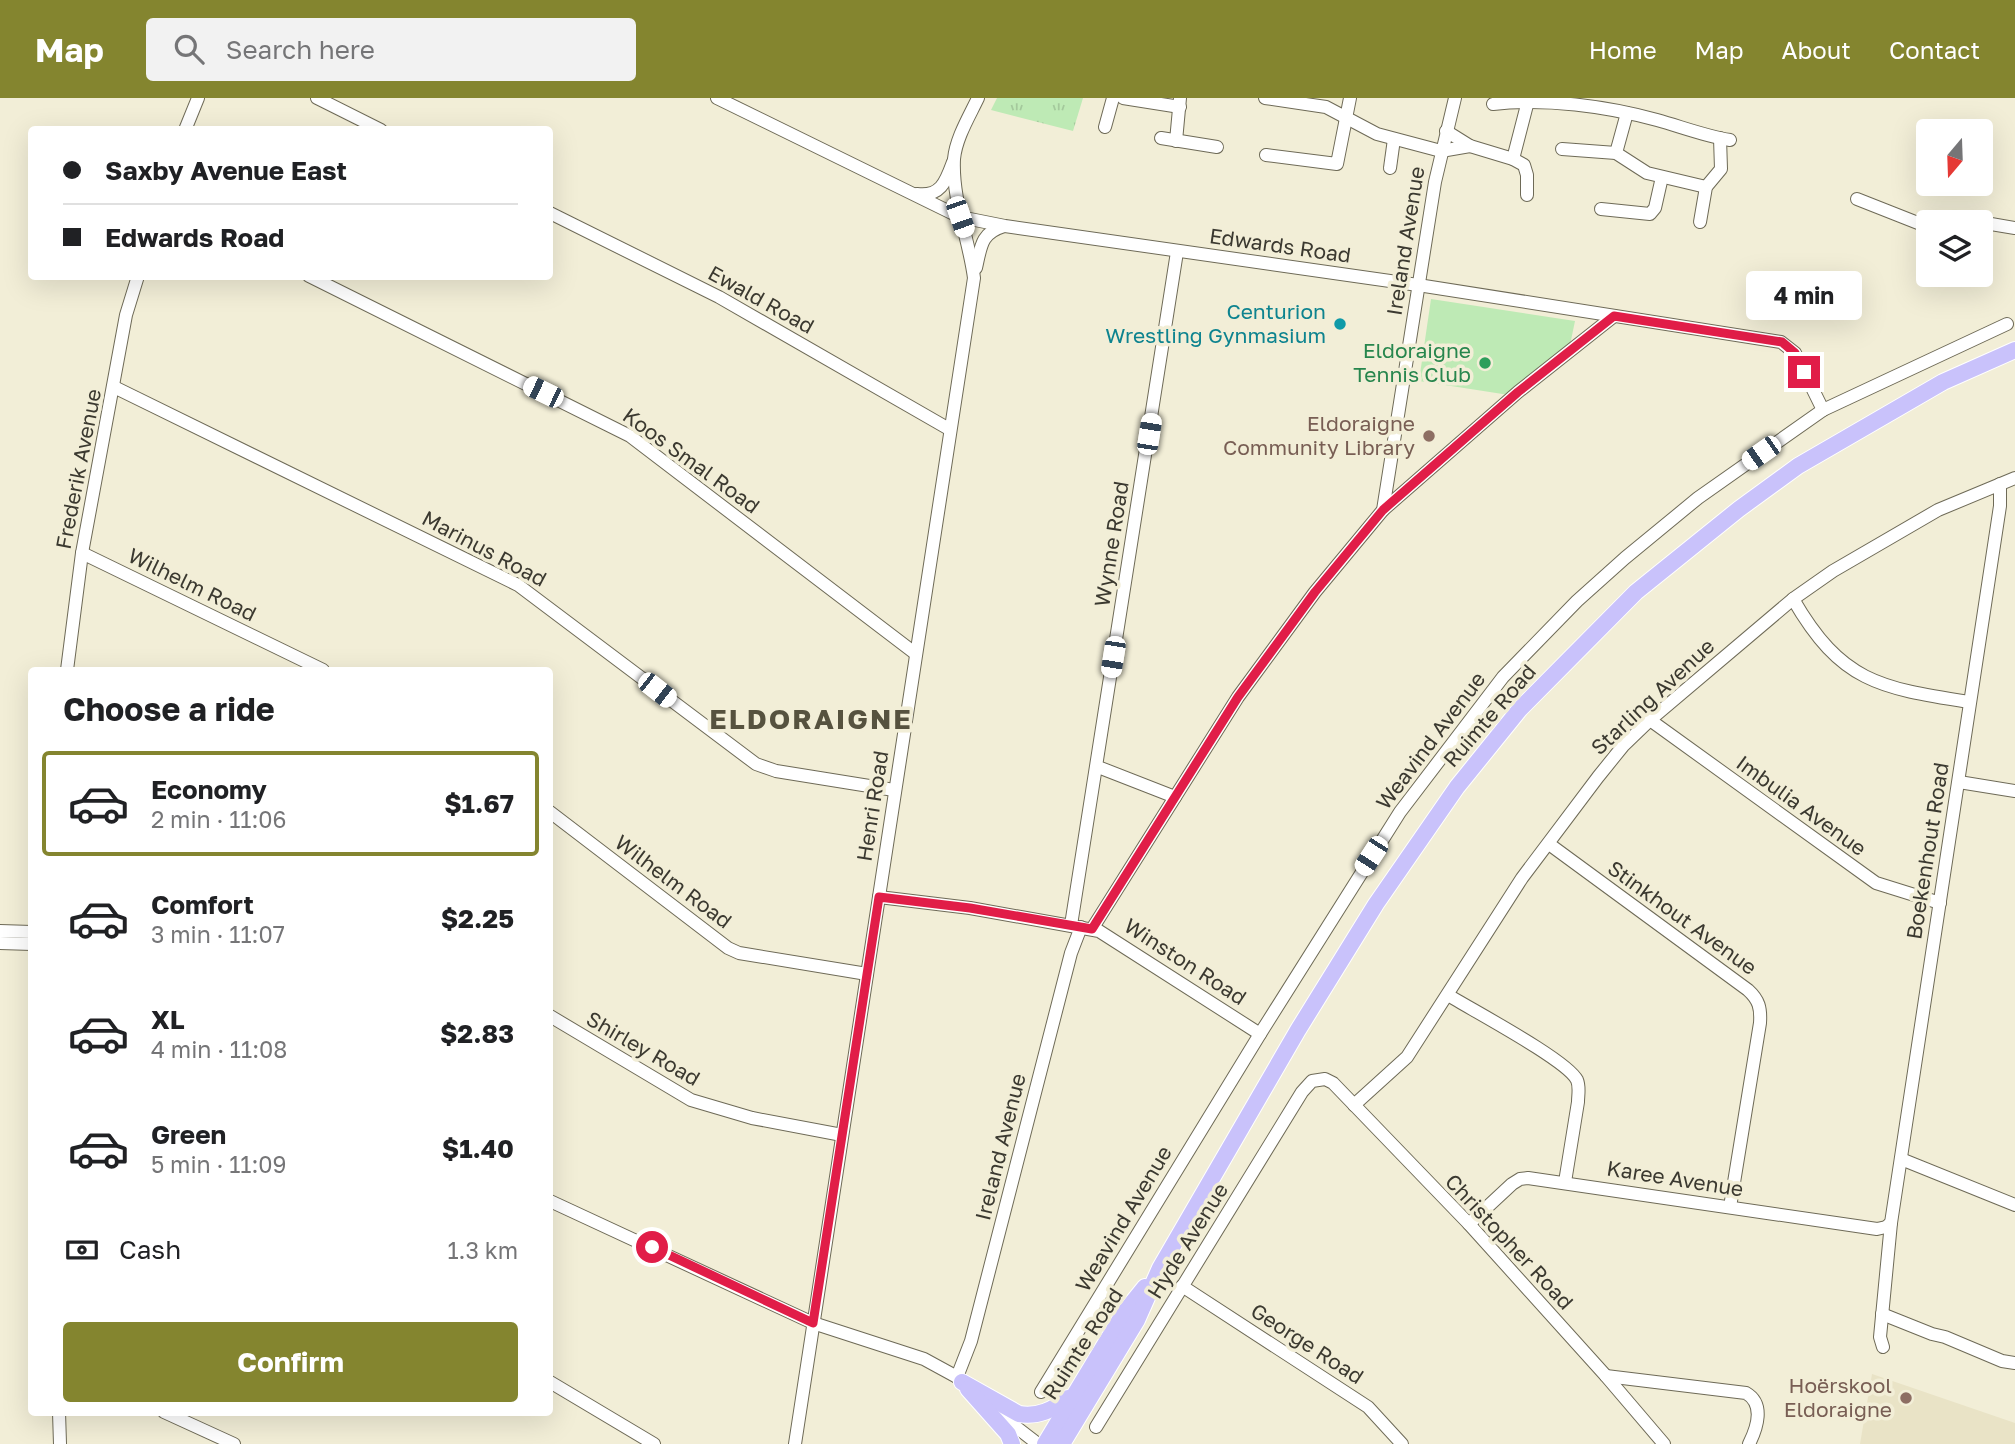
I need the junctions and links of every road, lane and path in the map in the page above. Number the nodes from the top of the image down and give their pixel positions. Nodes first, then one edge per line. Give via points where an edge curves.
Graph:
1 (198, 98) edge
2 (317, 98) edge
3 (717, 98) edge
4 (978, 98) edge
5 (1113, 98) edge
6 (1123, 98) edge
7 (1265, 98) edge
8 (1350, 98) edge
9 (1455, 98) edge
10 (1283, 99) edge
11 (1528, 101) junction
12 (1180, 102) edge
13 (1493, 104) dead end
14 (1627, 113) junction
15 (1346, 116) junction
16 (187, 126) edge
17 (373, 126) edge
18 (1105, 127) dead end
19 (1446, 131) junction
20 (1161, 138) dead end
21 (1394, 139) junction
22 (1176, 141) junction
23 (1470, 146) junction
24 (1217, 147) dead end
25 (1562, 149) dead end
26 (1441, 151) junction
27 (1616, 153) junction
28 (1266, 155) dead end
29 (954, 159) junction
30 (1513, 159) junction
31 (1390, 168) dead end
32 (1662, 177) junction
33 (1706, 187) junction
34 (910, 193) junction
35 (1527, 195) dead end
36 (1857, 199) dead end
37 (1601, 209) dead end
38 (553, 214) edge
39 (960, 217) junction
40 (1700, 222) dead end
41 (1916, 222) edge
42 (1993, 224) edge
43 (1005, 226) junction
44 (2015, 228) edge
45 (1177, 252) junction
46 (974, 278) junction
47 (137, 280) edge
48 (317, 280) edge
49 (1418, 285) junction
50 (1614, 316) junction
51 (2007, 324) dead end
52 (2015, 341) edge
53 (2015, 350) edge
54 (1943, 382) junction
55 (114, 387) junction
56 (1823, 410) junction
57 (949, 429) junction
58 (2015, 478) edge
59 (2000, 484) junction
60 (1383, 510) junction
61 (82, 553) junction
62 (1793, 598) junction
63 (916, 654) junction
64 (67, 667) edge
65 (317, 667) edge
66 (1969, 702) junction
67 (1650, 720) junction
68 (1098, 767) junction
69 (1959, 782) junction
70 (894, 790) junction
71 (2015, 790) edge
72 (1175, 797) junction
73 (553, 814) edge
74 (1549, 844) junction
75 (879, 897) junction
76 (1940, 903) junction
77 (1081, 927) junction
78 (0, 930) edge
79 (28, 932) edge
80 (0, 943) edge
81 (28, 944) edge
82 (867, 974) junction
83 (1448, 995) junction
84 (553, 1018) edge
85 (1260, 1034) junction
86 (1317, 1080) joint
87 (1354, 1105) junction
88 (842, 1135) junction
89 (1901, 1159) junction
90 (1565, 1182) junction
91 (553, 1202) edge
92 (2015, 1205) edge
93 (1730, 1207) junction
94 (1891, 1223) junction
95 (1469, 1224) junction
96 (1160, 1268) junction
97 (1182, 1286) junction
98 (1882, 1314) junction
99 (813, 1323) junction
100 (1883, 1347) dead end
101 (2015, 1363) edge
102 (1606, 1376) junction
103 (960, 1379) junction
104 (553, 1384) edge
105 (1041, 1392) dead end
106 (1074, 1394) junction
107 (59, 1416) edge
108 (173, 1416) edge
109 (1758, 1418) junction
110 (798, 1426) junction
111 (1096, 1427) dead end
112 (60, 1444) edge
113 (234, 1444) edge
114 (654, 1444) edge
115 (786, 1444) edge
116 (795, 1444) edge
117 (1012, 1444) edge
118 (1038, 1444) edge
119 (1045, 1444) edge
120 (1062, 1444) edge
121 (1402, 1444) edge
122 (1664, 1444) edge
123 (1749, 1444) edge
124 (1756, 1444) edge

1 - 16 street
2 - 17 street
3 - 34 street, Edwards Road
4 - 29 street
5 - 18 street
6 - 12 street
7 - 10 street
8 - 15 street
9 - 19 street, Ireland Avenue
10 - 15 street
11 - 13 street
11 - 14 street via 1578,103
11 - 30 street
12 - 22 street
14 - 27 street
14 - 33 street via 1725,139 1721,169
15 - 21 street
15 - 28 street via 1337,164
19 - 23 street
19 - 26 street, Ireland Avenue
20 - 22 street
21 - 26 street
21 - 31 street
22 - 24 street
23 - 26 street
23 - 30 street
25 - 27 street
26 - 49 street, Ireland Avenue
27 - 32 street via 1641,171
29 - 34 street via 939,189 927,195
29 - 39 street, Henri Road
30 - 35 street via 1527,169
32 - 33 street
32 - 37 street via 1650,214
33 - 40 street
34 - 39 street, Edwards Road
36 - 41 street
38 - 57 street, Ewald Road via 719,297
39 - 43 street, Edwards Road
39 - 46 street, Henri Road
42 - 44 street
43 - 45 street, Edwards Road
43 - 46 street via 993,229 984,239
45 - 49 street, Edwards Road
45 - 68 street, Wynne Road
46 - 57 street, Henri Road
47 - 55 street, Frederik Avenue
48 - 63 street, Koos Smal Road via 630,436
49 - 50 street, Edwards Road
49 - 60 street, Ireland Avenue
50 - 56 street, Edwards Road via 1782,342 1795,353
50 - 60 street via 1518,392
51 - 56 street, Weavind Avenue
52 - 54 main road
53 - 54 main road, Ruimte Road
54 - 96 main road, Ruimte Road via 1798,466 1739,509 1636,593 1520,709 1457,787 1376,904
55 - 61 street, Frederik Avenue
55 - 70 street, Marinus Road via 518,585 756,764
56 - 85 street, Weavind Avenue via 1698,498 1625,558 1503,677 1400,812
57 - 63 street, Henri Road
58 - 59 street, Starling Avenue
59 - 62 street, Starling Avenue via 1938,510
59 - 66 street, Boekenhout Road
60 - 72 street, Ireland Avenue via 1238,697
61 - 64 street, Frederik Avenue
61 - 65 street, Wilhelm Road
62 - 66 street via 1824,646 1866,677 1906,692
62 - 67 street, Starling Avenue
63 - 70 street, Henri Road
66 - 69 street, Boekenhout Road
67 - 74 street, Starling Avenue via 1623,746
67 - 76 street, Imbulia Avenue via 1876,883
68 - 72 street
68 - 77 street, Wynne Road
69 - 71 street
69 - 76 street, Boekenhout Road
70 - 75 street, Henri Road
72 - 77 street, Ireland Avenue
73 - 82 street, Wilhelm Road via 728,948
74 - 83 street, Starling Avenue via 1497,915
74 - 93 street, Stinkhout Avenue via 1758,1000 1760,1023
75 - 77 street, Winston Road
75 - 82 street, Henri Road
76 - 89 street, Boekenhout Road
77 - 85 street, Winston Road via 1111,938
77 - 103 street, Ireland Avenue
78 - 79 street
80 - 81 street
82 - 88 street, Henri Road
83 - 87 street, Starling Avenue via 1407,1057
83 - 90 street via 1561,1063 1576,1079 1578,1102
84 - 88 street, Shirley Road via 691,1100 752,1118
85 - 105 street, Weavind Avenue
86 - 87 street, Christopher Road via 1333,1083
86 - 97 street, Hyde Avenue via 1302,1092
87 - 95 street, Christopher Road
88 - 99 street, Henri Road
89 - 92 street
89 - 94 street, Boekenhout Road
90 - 93 street, Karee Avenue
90 - 95 street, Karee Avenue via 1520,1179
91 - 99 street
93 - 94 street, Karee Avenue via 1877,1229
94 - 98 street, Boekenhout Road
95 - 102 street, Christopher Road
96 - 106 main road, Ruimte Road via 1124,1313
96 - 120 main road, Ruimte Road via 1137,1320
97 - 111 street, Hyde Avenue
97 - 121 street, George Road via 1368,1407
98 - 100 street, Boekenhout Road
98 - 101 street
99 - 103 street via 904,1350
99 - 110 street, Henri Road
102 - 109 street via 1741,1392 1754,1400
102 - 122 street, Christopher Road
103 - 106 main road via 1012,1411 1028,1415 1058,1407
103 - 117 main road
103 - 118 street
104 - 114 street
106 - 119 main road, Ruimte Road
107 - 112 street
108 - 113 street
109 - 123 street
109 - 124 street
110 - 115 street
110 - 116 street, Henri Road

